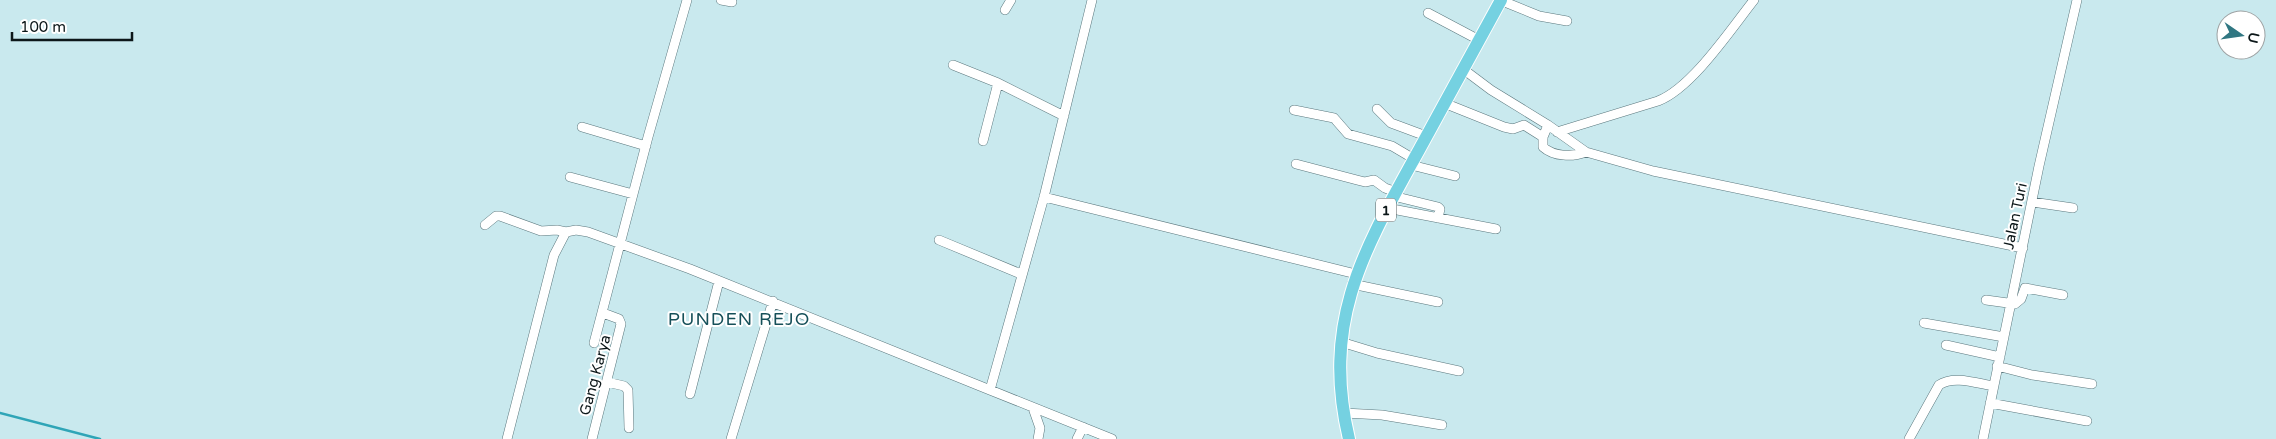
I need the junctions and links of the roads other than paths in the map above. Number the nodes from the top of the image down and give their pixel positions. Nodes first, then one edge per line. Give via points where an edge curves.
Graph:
1 (685, 0) edge
2 (721, 0) edge
3 (1011, 0) edge
4 (1092, 0) edge
5 (1501, 0) edge
6 (1754, 0) edge
7 (2077, 0) edge
8 (732, 2) dead end
9 (1005, 10) dead end
10 (1428, 13) dead end
11 (1567, 21) dead end
12 (1479, 40) junction
13 (953, 65) dead end
14 (1463, 68) junction
15 (998, 83) junction
16 (1444, 103) junction
17 (1377, 109) dead end
18 (1294, 110) dead end
19 (1064, 116) junction
20 (582, 127) dead end
21 (1546, 130) junction
22 (1557, 132) junction
23 (1426, 136) junction
24 (983, 141) dead end
25 (646, 146) junction
26 (1586, 152) junction
27 (1412, 162) junction
28 (1296, 164) dead end
29 (1455, 176) dead end
30 (570, 177) dead end
31 (633, 194) junction
32 (1395, 194) junction
33 (1044, 196) junction
34 (2032, 202) junction
35 (1387, 208) junction
36 (2073, 208) dead end
37 (1438, 218) junction
38 (485, 225) dead end
39 (1496, 229) dead end
40 (566, 232) junction
41 (939, 240) dead end
42 (620, 243) junction
43 (2023, 248) junction
44 (1021, 274) junction
45 (1354, 279) junction
46 (719, 281) junction
47 (2063, 295) dead end
48 (1986, 300) dead end
49 (773, 301) junction
50 (1438, 302) dead end
51 (2010, 304) junction
52 (603, 313) junction
53 (1924, 323) dead end
54 (2004, 337) junction
55 (1341, 342) junction
56 (594, 343) dead end
57 (1946, 346) dead end
58 (1999, 361) junction
59 (1460, 371) dead end
60 (607, 382) junction
61 (2092, 384) dead end
62 (1992, 386) junction
63 (990, 390) junction
64 (690, 394) dead end
65 (1990, 403) junction
66 (1032, 408) junction
67 (1344, 413) junction
68 (2087, 420) dead end
69 (1442, 425) dead end
70 (1082, 426) junction
71 (629, 428) dead end
72 (507, 439) edge
73 (592, 439) edge
74 (731, 439) edge
75 (1038, 439) edge
76 (1078, 439) edge
77 (1112, 439) edge
78 (1349, 439) edge
79 (1909, 439) edge
80 (1983, 439) edge

1 - 25 street, Gang Karya
2 - 8 street
3 - 9 street
4 - 19 street
5 - 11 street via 1540,16
5 - 12 highway, 1
6 - 22 street via 1715,50 1672,94
7 - 34 street, Jalan Turi
10 - 12 street
12 - 14 highway, 1
13 - 15 street
14 - 16 highway, 1
14 - 21 street
15 - 19 street
15 - 24 street
16 - 21 street via 1504,127 1513,129 1524,125
16 - 23 highway, 1
17 - 23 street via 1391,123
18 - 27 street via 1334,118 1348,134 1397,148
19 - 33 street
20 - 25 street
21 - 22 street
21 - 26 street via 1543,147 1548,151 1571,157
22 - 26 street
23 - 27 highway, 1
25 - 31 street, Gang Karya
26 - 43 street via 1663,173
27 - 29 street
27 - 32 highway, 1
28 - 32 street via 1365,182 1374,180
30 - 31 street
31 - 42 street, Gang Karya
32 - 35 highway, 1
32 - 37 street via 1438,207
33 - 44 street
33 - 45 street
34 - 36 street
34 - 43 street, Jalan Turi
35 - 37 street
35 - 45 highway, 1
37 - 39 street
38 - 40 street via 500,216 541,231
40 - 42 street via 588,232
40 - 72 street via 554,255
41 - 44 street
42 - 46 street
42 - 52 street, Gang Karya
43 - 51 street, Jalan Turi
44 - 63 street
45 - 50 street
45 - 55 highway, 1
46 - 49 street
46 - 64 street
47 - 51 street via 2025,288 2018,302
48 - 51 street
49 - 63 street
49 - 74 street
51 - 54 street, Jalan Turi
52 - 56 street
52 - 60 street, Gang Karya via 619,319 621,324
53 - 54 street
54 - 58 street, Jalan Turi
55 - 59 street
55 - 67 highway, 1
57 - 58 street
58 - 61 street via 2032,374
58 - 62 street, Jalan Turi
60 - 71 street via 628,390
60 - 73 street, Gang Karya
62 - 65 street, Jalan Turi
62 - 79 street via 1945,381 1939,385
63 - 66 street
65 - 68 street
65 - 80 street, Jalan Turi
66 - 70 street
66 - 75 street via 1040,428
67 - 69 street via 1382,415
67 - 78 highway, 1
70 - 76 street
70 - 77 street

